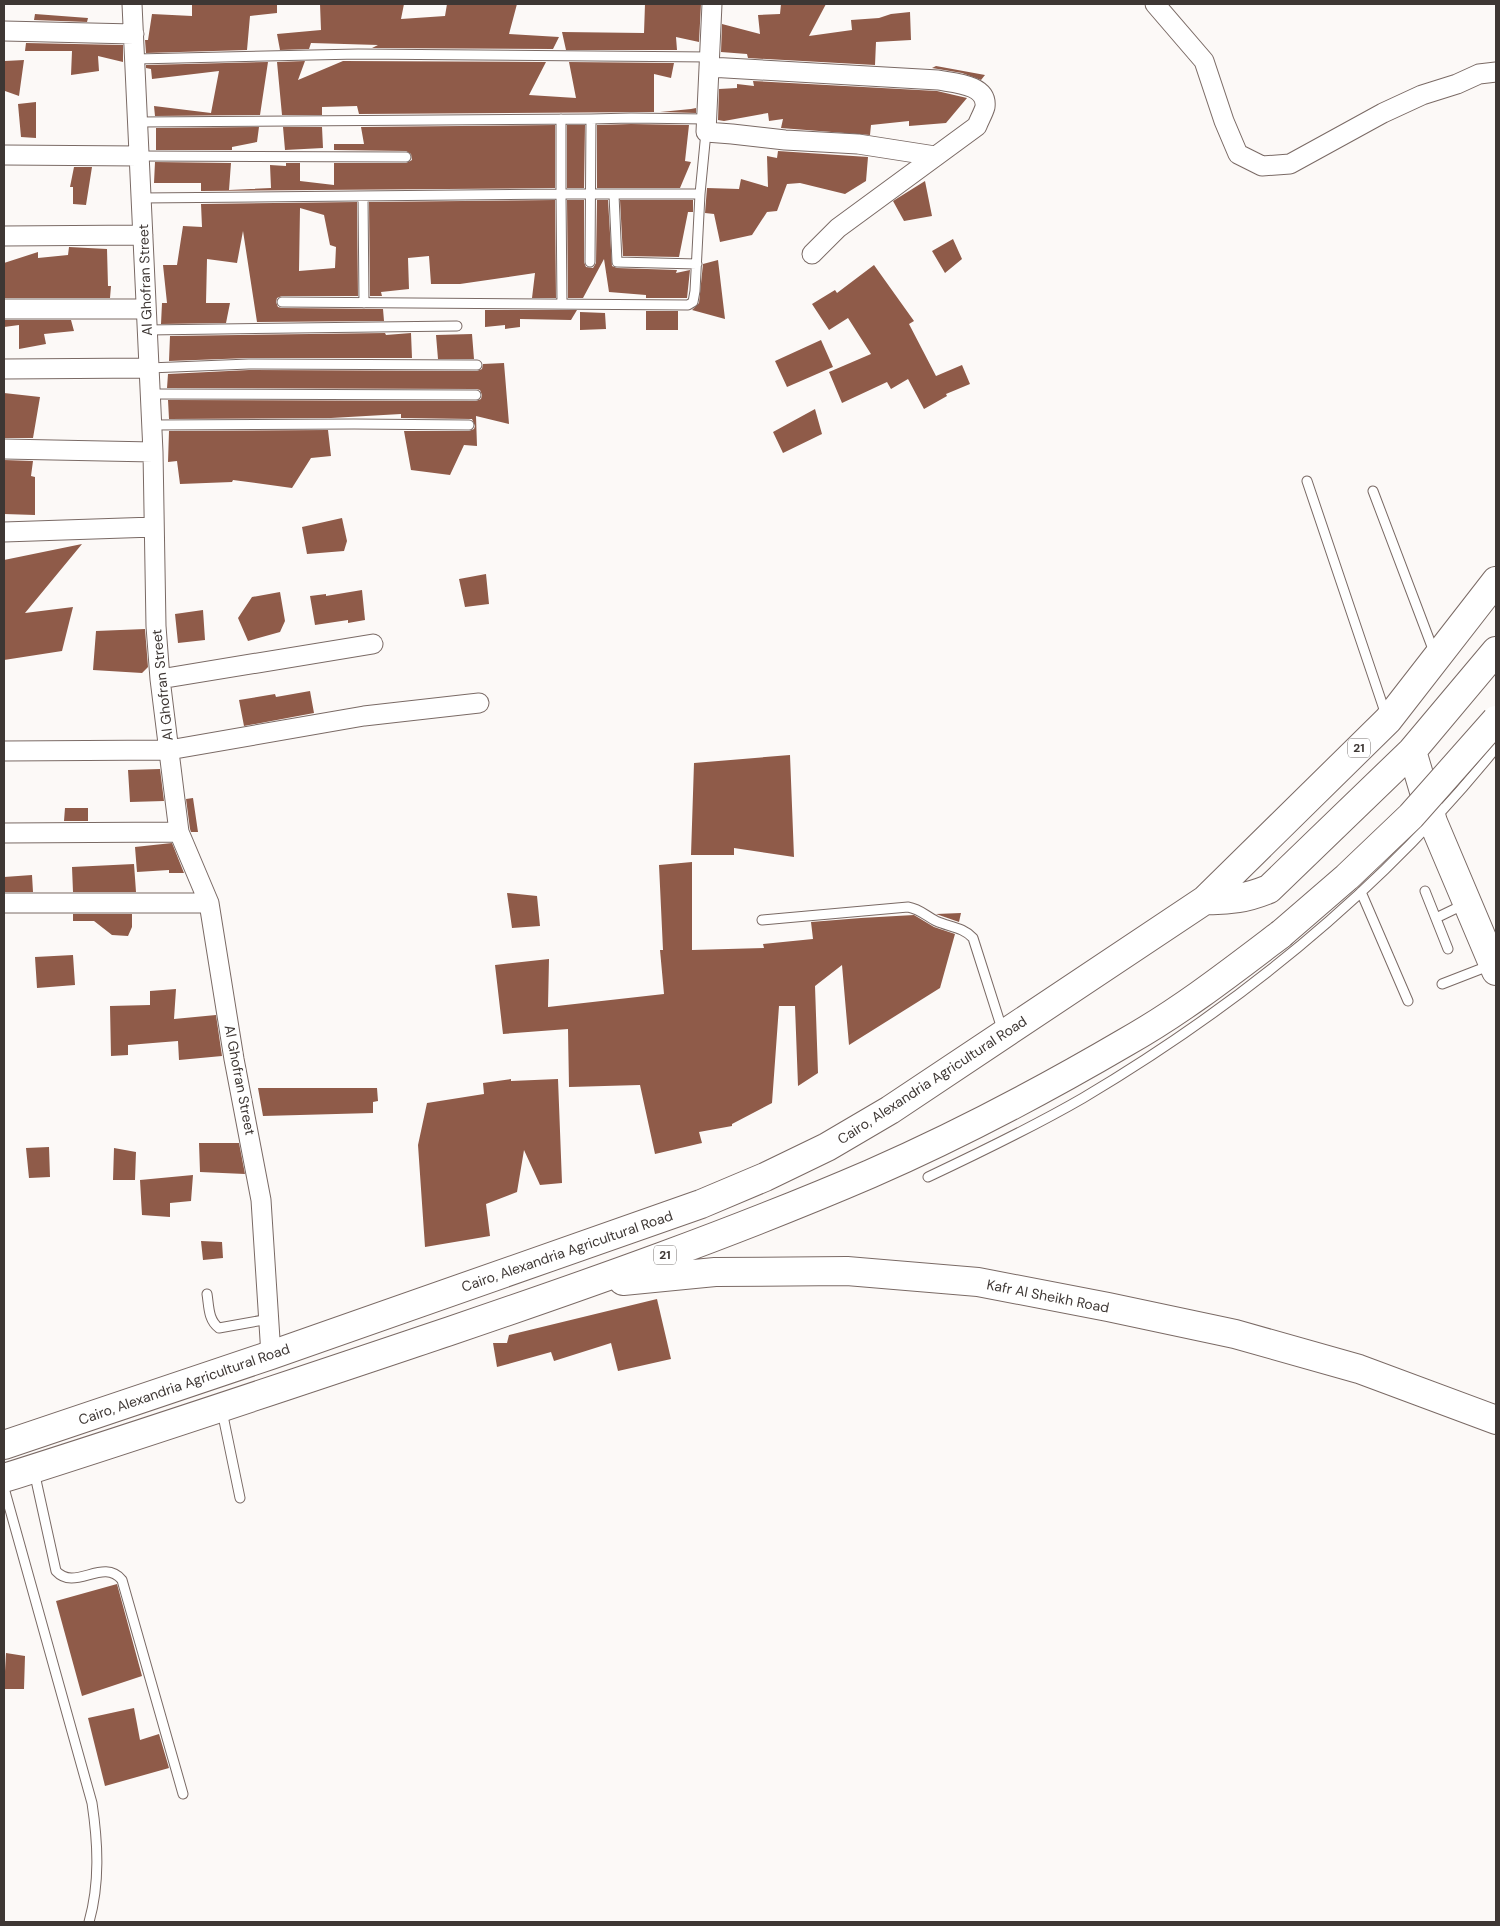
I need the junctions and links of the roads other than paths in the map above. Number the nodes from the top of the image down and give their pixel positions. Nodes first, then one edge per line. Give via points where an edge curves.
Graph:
1 (132, 4) edge
2 (712, 4) edge
3 (1154, 4) edge
4 (4, 32) edge
5 (134, 34) junction
6 (136, 59) junction
7 (709, 62) junction
8 (1496, 72) edge
9 (560, 118) junction
10 (591, 119) junction
11 (138, 122) junction
12 (706, 126) junction
13 (4, 154) edge
14 (139, 156) junction
15 (935, 156) junction
16 (406, 157) dead end
17 (561, 194) junction
18 (591, 194) junction
19 (700, 194) junction
20 (614, 195) junction
21 (363, 196) junction
22 (142, 198) junction
23 (143, 235) junction
24 (4, 236) edge
25 (812, 254) dead end
26 (590, 262) dead end
27 (697, 264) junction
28 (282, 302) dead end
29 (364, 303) junction
30 (562, 304) junction
31 (4, 309) edge
32 (146, 309) junction
33 (457, 326) dead end
34 (147, 330) junction
35 (477, 364) dead end
36 (149, 368) junction
37 (4, 369) edge
38 (150, 394) junction
39 (476, 395) dead end
40 (151, 425) junction
41 (469, 425) dead end
42 (4, 449) edge
43 (152, 452) junction
44 (1307, 481) dead end
45 (1373, 491) dead end
46 (154, 527) junction
47 (4, 532) edge
48 (1496, 581) edge
49 (373, 644) dead end
50 (1496, 651) edge
51 (1437, 658) junction
52 (160, 679) junction
53 (479, 703) dead end
54 (1388, 720) junction
55 (1496, 720) edge
56 (1496, 748) edge
57 (170, 750) junction
58 (4, 751) edge
59 (1412, 751) junction
60 (1433, 822) junction
61 (179, 832) junction
62 (4, 834) edge
63 (1424, 891) dead end
64 (1361, 892) junction
65 (1205, 900) junction
66 (4, 903) edge
67 (209, 903) junction
68 (1467, 903) junction
69 (1436, 918) junction
70 (762, 920) dead end
71 (1448, 949) dead end
72 (1495, 967) edge
73 (1442, 984) dead end
74 (1408, 1001) dead end
75 (1004, 1034) junction
76 (928, 1177) dead end
77 (584, 1285) junction
78 (208, 1294) dead end
79 (269, 1319) junction
80 (271, 1355) junction
81 (221, 1408) junction
82 (1496, 1420) edge
83 (4, 1445) edge
84 (34, 1469) junction
85 (4, 1478) edge
86 (4, 1488) edge
87 (240, 1498) dead end
88 (183, 1794) dead end
89 (89, 1922) edge

1 - 5 street, Al Ghofran Street
2 - 7 street
3 - 8 street via 1204,62 1238,154 1262,166 1290,164 1422,95 1479,74
4 - 5 street
5 - 6 street, Al Ghofran Street
6 - 7 lane via 358,54
6 - 11 street, Al Ghofran Street
7 - 12 street
7 - 15 street via 938,80 978,90 984,99 984,108 977,126
9 - 10 lane
9 - 11 lane
9 - 17 lane
10 - 12 lane via 631,118
10 - 18 lane
11 - 14 street, Al Ghofran Street
12 - 15 street via 732,134 858,144
12 - 19 lane
13 - 14 street
14 - 16 lane
14 - 22 street, Al Ghofran Street
15 - 25 street via 838,228
17 - 18 lane
17 - 21 lane
17 - 30 lane
18 - 20 lane
18 - 26 lane
19 - 20 lane
19 - 27 lane
20 - 27 lane via 617,262
21 - 22 lane
21 - 29 lane
22 - 23 street, Al Ghofran Street
23 - 24 street
23 - 32 street, Al Ghofran Street
27 - 30 lane via 693,302 688,305
28 - 29 lane
29 - 30 lane
31 - 32 street
32 - 34 street, Al Ghofran Street
33 - 34 lane
34 - 36 street, Al Ghofran Street
35 - 36 lane via 249,364
36 - 37 street
36 - 38 street, Al Ghofran Street
38 - 39 lane
38 - 40 street, Al Ghofran Street
40 - 41 lane
40 - 43 street, Al Ghofran Street
42 - 43 street
43 - 46 street, Al Ghofran Street
44 - 54 lane
45 - 51 lane
46 - 47 street
46 - 52 street, Al Ghofran Street
48 - 51 highway, Cairo, Alexandria Agricultural Road / 21
49 - 52 street
50 - 59 highway
51 - 54 highway, Cairo, Alexandria Agricultural Road / 21
52 - 57 street, Al Ghofran Street
53 - 57 street via 364,716
54 - 65 highway, Cairo, Alexandria Agricultural Road / 21
55 - 77 highway, 21, bridge via 1411,816 1347,877 1281,934 1206,990 1128,1041 961,1131 874,1173
56 - 60 lane
57 - 58 street
57 - 61 street, Al Ghofran Street
59 - 60 highway
59 - 65 highway via 1269,889 1234,900
60 - 64 lane
60 - 68 highway
61 - 62 street
61 - 67 street, Al Ghofran Street
63 - 69 lane
64 - 74 lane
64 - 76 lane via 1250,985 1156,1052 1082,1098
65 - 75 highway, Cairo, Alexandria Agricultural Road / 21
66 - 67 street
67 - 79 street, Al Ghofran Street via 261,1200
68 - 69 lane
68 - 72 highway
69 - 71 lane
70 - 75 lane via 908,907 918,909 973,938
72 - 73 lane
75 - 80 highway, Cairo, Alexandria Agricultural Road / 21 via 890,1110 827,1147 765,1177 692,1207
77 - 81 highway, 21
77 - 82 highway, Kafr Al Sheikh Road via 716,1272 800,1271 847,1271 978,1282 1235,1334 1359,1370
78 - 79 lane via 211,1319 219,1328
79 - 80 street, Al Ghofran Street
80 - 83 highway, Cairo, Alexandria Agricultural Road / 21
81 - 84 highway, 21
81 - 87 lane
84 - 85 highway, 21
84 - 88 lane via 56,1571 68,1579 105,1571 122,1580
86 - 89 lane via 92,1803 98,1859

